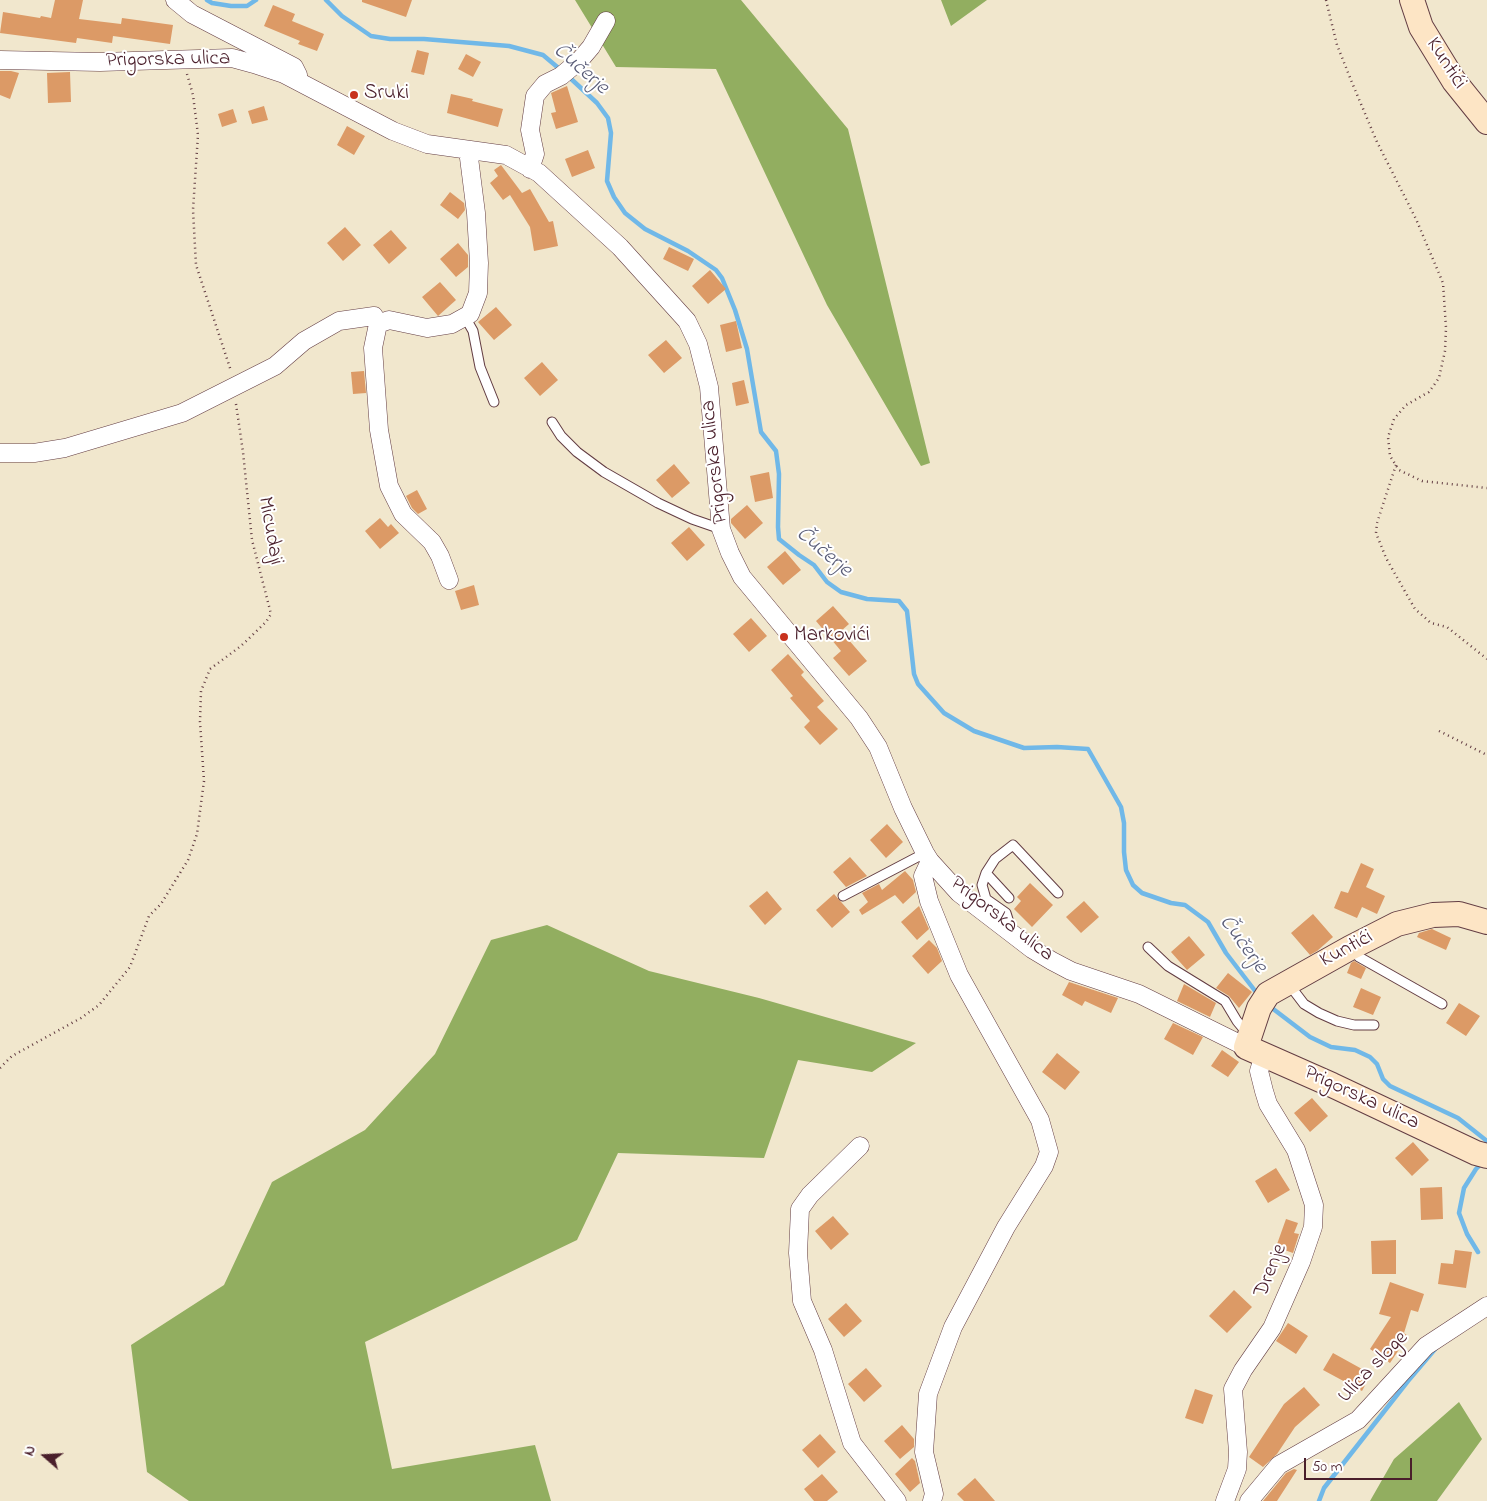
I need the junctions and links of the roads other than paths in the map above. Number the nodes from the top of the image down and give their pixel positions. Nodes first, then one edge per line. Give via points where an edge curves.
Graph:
1 (176, 0) edge
2 (1412, 0) edge
3 (606, 21) dead end
4 (0, 60) edge
5 (304, 84) junction
6 (1487, 122) edge
7 (468, 150) junction
8 (530, 168) junction
9 (465, 317) junction
10 (378, 324) junction
11 (494, 402) dead end
12 (552, 422) dead end
13 (0, 453) edge
14 (721, 529) junction
15 (449, 580) dead end
16 (928, 857) junction
17 (986, 872) junction
18 (1058, 893) dead end
19 (843, 896) dead end
20 (1009, 898) dead end
21 (1487, 922) edge
22 (1011, 932) junction
23 (1148, 947) dead end
24 (1350, 948) junction
25 (1272, 995) junction
26 (1442, 1004) dead end
27 (1374, 1025) dead end
28 (1254, 1045) junction
29 (860, 1146) dead end
30 (1483, 1155) edge
31 (1487, 1306) edge
32 (897, 1501) edge
33 (932, 1501) edge
34 (1225, 1501) edge
35 (1249, 1501) edge

1 - 5 street via 192,14 294,67
2 - 6 street, Kuntići via 1421,28 1449,74
3 - 8 street via 579,61 545,84 535,96 530,130 535,154
4 - 5 street, Prigorska ulica via 100,62 232,58 262,66
5 - 7 street, Prigorska ulica via 393,132 427,144
7 - 8 street, Prigorska ulica via 506,155
7 - 9 street via 476,213 479,283 470,314
8 - 14 street, Prigorska ulica via 620,247 687,321 698,344 709,387
9 - 10 street via 452,324 427,328 389,320
9 - 11 lane via 473,331 480,367
10 - 13 street via 374,316 339,321 304,341 275,366 182,413 65,448 34,453
10 - 15 street via 373,348 377,413 389,486 403,514 432,542
12 - 14 lane via 561,436 604,472 658,503
14 - 16 street, Prigorska ulica via 742,577 859,718 878,747
16 - 19 lane
16 - 22 street, Prigorska ulica via 959,893
16 - 33 street via 923,876 929,901 952,959 1040,1120 1049,1152 953,1327 928,1394 924,1452 934,1494
17 - 18 lane via 995,859 1013,845
17 - 20 lane
17 - 22 lane via 982,885 986,899 1006,913
21 - 24 street, Kuntići via 1459,914 1433,915 1397,924
22 - 28 street, Prigorska ulica via 1032,949 1071,971 1139,994
23 - 28 lane via 1168,966 1225,1001
24 - 25 street, Kuntići
24 - 26 lane via 1359,957
25 - 27 lane via 1304,1004 1337,1022
25 - 28 street
28 - 30 street, Prigorska ulica
28 - 34 street, Drenje via 1268,1104 1296,1150 1314,1205 1313,1227 1272,1328 1233,1389 1237,1469
29 - 32 street via 800,1209 798,1253 802,1301 826,1358 852,1443
31 - 35 street, Ulica sloge via 1426,1346 1358,1420 1279,1464

